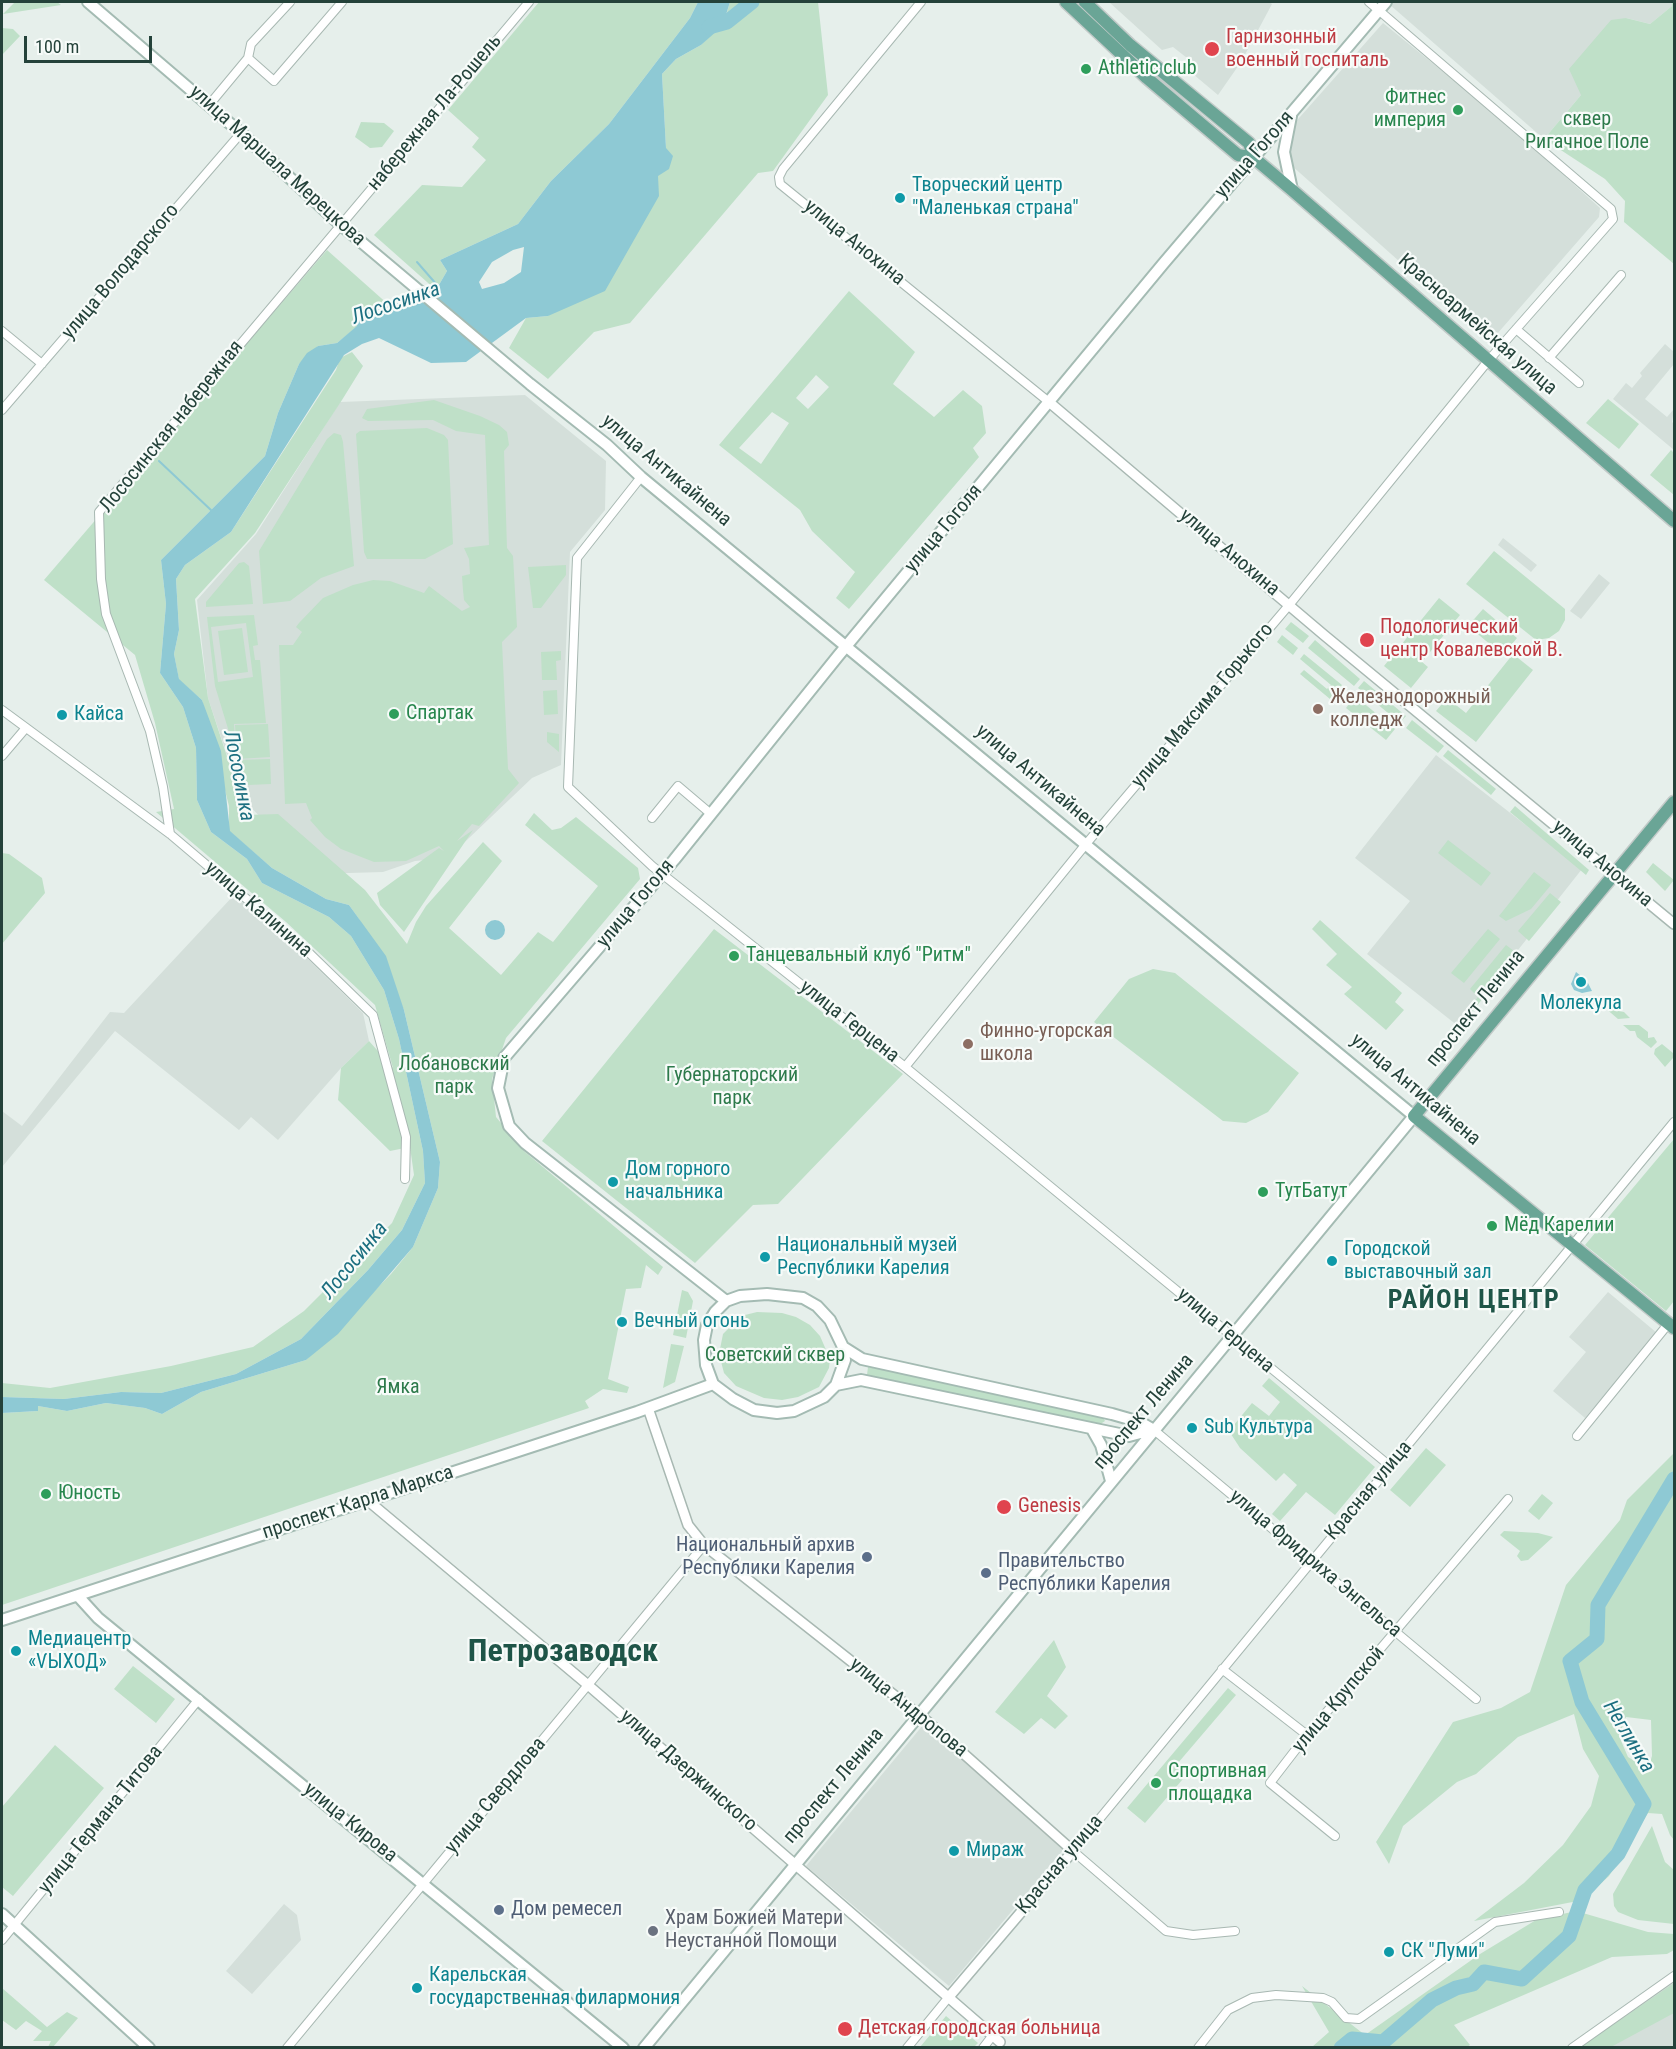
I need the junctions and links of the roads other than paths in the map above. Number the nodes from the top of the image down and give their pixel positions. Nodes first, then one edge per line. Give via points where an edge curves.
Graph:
1 (88, 2) edge
2 (290, 2) edge
3 (342, 2) edge
4 (529, 2) edge
5 (921, 2) edge
6 (1066, 2) edge
7 (1085, 2) edge
8 (1370, 2) edge
9 (1383, 5) edge
10 (248, 58) junction
11 (209, 105) junction
12 (1292, 113) junction
13 (241, 133) junction
14 (1254, 158) junction
15 (1292, 190) junction
16 (341, 225) junction
17 (384, 261) joint
18 (1621, 274) dead end
19 (1516, 329) junction
20 (2, 331) edge
21 (1549, 358) junction
22 (1488, 362) junction
23 (42, 364) junction
24 (1579, 383) dead end
25 (1049, 402) junction
26 (2, 410) edge
27 (641, 477) junction
28 (1674, 521) edge
29 (1290, 604) junction
30 (846, 646) junction
31 (2, 710) edge
32 (25, 729) junction
33 (2, 756) edge
34 (1674, 802) edge
35 (711, 814) junction
36 (652, 818) dead end
37 (170, 834) junction
38 (1086, 844) junction
39 (662, 874) junction
40 (1614, 874) junction
41 (1674, 924) edge
42 (905, 1066) junction
43 (1414, 1116) junction
44 (1674, 1122) edge
45 (405, 1179) dead end
46 (1573, 1246) junction
47 (726, 1301) junction
48 (1672, 1325) edge
49 (1232, 1336) junction
50 (843, 1347) junction
51 (713, 1384) junction
52 (836, 1385) junction
53 (648, 1408) junction
54 (1112, 1414) junction
55 (1092, 1429) junction
56 (1154, 1430) junction
57 (1107, 1432) junction
58 (1578, 1436) dead end
59 (1390, 1466) junction
60 (1111, 1481) junction
61 (366, 1499) junction
62 (1508, 1499) dead end
63 (704, 1545) junction
64 (1311, 1560) junction
65 (78, 1596) junction
66 (2, 1620) edge
67 (1396, 1632) junction
68 (1222, 1669) junction
69 (588, 1685) junction
70 (199, 1699) junction
71 (1476, 1699) dead end
72 (920, 1714) junction
73 (1307, 1735) junction
74 (1335, 1836) dead end
75 (1072, 1851) junction
76 (796, 1864) junction
77 (424, 1883) junction
78 (1559, 1912) dead end
79 (2, 1914) edge
80 (14, 1925) junction
81 (1235, 1931) dead end
82 (2, 1940) edge
83 (1674, 1976) edge
84 (948, 1998) junction
85 (1000, 2041) edge
86 (149, 2048) edge
87 (287, 2048) edge
88 (623, 2048) edge
89 (644, 2048) edge
90 (907, 2048) edge
91 (983, 2048) edge
92 (1198, 2048) edge
93 (1572, 2048) edge

1 - 11 main road, улица Маршала Мерецкова
2 - 10 street via 251,44
3 - 10 street via 274,81
4 - 16 street, набережная Ла-Рошель
5 - 25 street, улица Анохина via 783,169 780,184
6 - 14 main road, Красноармейская улица via 1123,57 1238,155
7 - 14 main road, Красноармейская улица via 1130,45 1249,143
8 - 9 street
9 - 12 main road, улица Гоголя
9 - 19 street, улица Максима Горького via 1611,208 1613,219
10 - 11 street
11 - 13 main road, улица Маршала Мерецкова
12 - 14 main road, улица Гоголя
12 - 15 main road via 1284,152
13 - 16 main road, улица Маршала Мерецкова
13 - 23 street, улица Володарского
14 - 15 main road, Красноармейская улица
14 - 25 main road, улица Гоголя
15 - 22 main road, Красноармейская улица
16 - 17 main road, улица Маршала Мерецкова
16 - 37 street, Лососинская набережная via 99,512 106,614 150,731
17 - 27 main road, улица Антикайнена
18 - 21 street
19 - 21 street
19 - 22 street, улица Максима Горького
20 - 23 street
21 - 24 street
22 - 28 main road, Красноармейская улица
22 - 29 street, улица Максима Горького
23 - 26 street, улица Володарского
25 - 29 street, улица Анохина
25 - 30 main road, улица Гоголя
27 - 30 main road, улица Антикайнена
27 - 39 street, улица Герцена via 577,558 568,787
29 - 38 street, улица Максима Горького
29 - 40 street, улица Анохина
30 - 35 main road, улица Гоголя
30 - 38 main road, улица Антикайнена
31 - 32 street, улица Калинина
32 - 33 street
32 - 37 street, улица Калинина
34 - 40 main road, проспект Ленина
35 - 36 street via 678,786
35 - 39 main road, улица Гоголя
37 - 45 street, улица Калинина via 301,945 373,1015 406,1137
38 - 42 street, улица Максима Горького
38 - 43 main road, улица Антикайнена
39 - 42 street, улица Герцена
39 - 47 main road, улица Гоголя via 504,1058 498,1088 509,1126 525,1143
40 - 41 street, улица Анохина
40 - 43 main road, проспект Ленина
42 - 49 street, улица Герцена
43 - 46 main road, улица Антикайнена
43 - 49 main road, проспект Ленина
44 - 46 street, Красная улица
46 - 48 main road, улица Антикайнена
46 - 59 street, Красная улица
47 - 50 main road via 767,1294 804,1298 830,1320
47 - 51 main road via 711,1318 704,1340 706,1365
48 - 58 street
49 - 56 main road, проспект Ленина
49 - 59 street, улица Герцена
50 - 52 main road via 845,1360
50 - 54 main road, улица Фридриха Энгельса via 862,1359
51 - 52 main road via 754,1410 777,1413 809,1406
51 - 53 main road, проспект Карла Маркса
52 - 55 main road via 861,1380
53 - 61 main road, проспект Карла Маркса
53 - 63 street, улица Андропова via 688,1525
54 - 56 main road, улица Фридриха Энгельса
54 - 57 main road via 1113,1424
55 - 57 main road
55 - 60 main road
56 - 57 main road via 1139,1435
56 - 60 main road, проспект Ленина
56 - 64 street, улица Фридриха Энгельса
59 - 64 street, Красная улица
60 - 72 main road, проспект Ленина
61 - 65 main road, проспект Карла Маркса
61 - 69 street, улица Дзержинского
62 - 67 street, улица Крупской
63 - 69 street, улица Свердлова
63 - 72 street, улица Андропова
64 - 67 street, улица Фридриха Энгельса
64 - 68 street, Красная улица
65 - 66 main road, проспект Карла Маркса
65 - 70 main road, улица Кирова via 98,1618
67 - 71 street, улица Фридриха Энгельса
67 - 73 street, улица Крупской
68 - 73 street
68 - 75 street, Красная улица
69 - 76 street, улица Дзержинского
69 - 77 street, улица Свердлова
70 - 77 main road, улица Кирова
70 - 80 street, улица Германа Титова
72 - 75 street, улица Андропова
72 - 76 main road, проспект Ленина
73 - 74 street, улица Крупской via 1270,1783
75 - 81 street, улица Андропова via 1166,1931 1193,1935
75 - 84 street, Красная улица
76 - 84 street, улица Дзержинского
76 - 89 main road, проспект Ленина
77 - 87 street, улица Свердлова
77 - 88 main road, улица Кирова
78 - 92 street via 1496,1922 1359,2019 1346,2018 1323,1998 1252,1998 1228,2010
79 - 80 main road
80 - 82 street, улица Германа Титова
80 - 86 main road
83 - 93 street
84 - 85 street, улица Дзержинского
84 - 90 street
85 - 91 street

